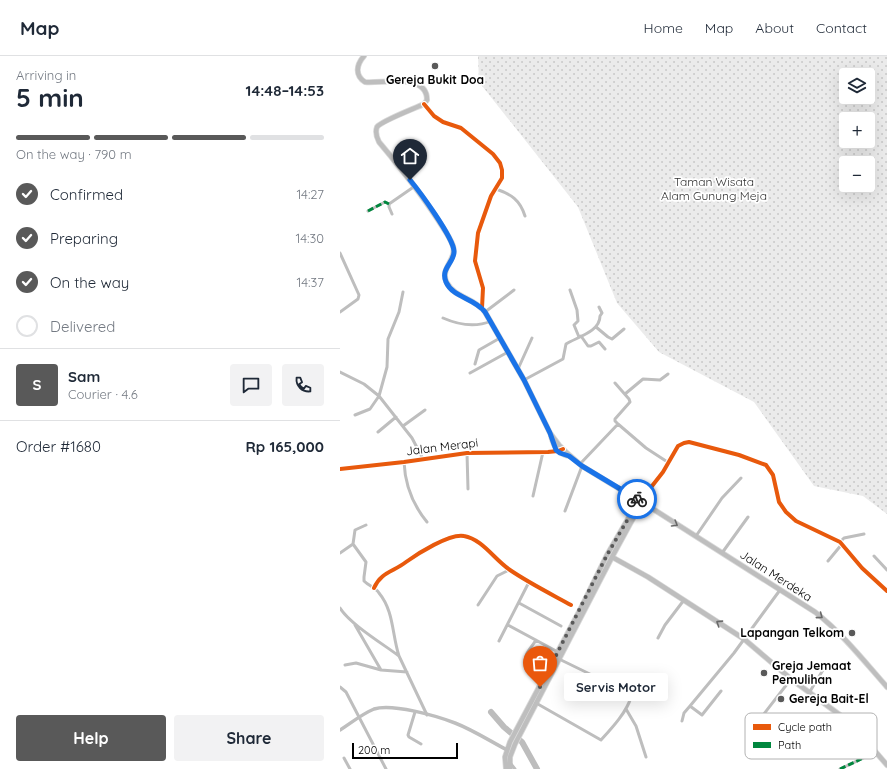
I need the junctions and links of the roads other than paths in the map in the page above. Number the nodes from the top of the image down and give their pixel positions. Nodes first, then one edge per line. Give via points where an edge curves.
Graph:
1 (364, 56) edge
2 (424, 104) junction
3 (415, 186) junction
4 (496, 190) junction
5 (389, 204) junction
6 (368, 211) dead end
7 (392, 214) dead end
8 (525, 216) dead end
9 (340, 253) edge
10 (514, 290) dead end
11 (570, 290) dead end
12 (402, 292) dead end
13 (600, 307) dead end
14 (483, 310) junction
15 (340, 312) edge
16 (443, 318) dead end
17 (491, 321) junction
18 (596, 327) junction
19 (624, 329) dead end
20 (580, 336) junction
21 (500, 338) junction
22 (532, 338) dead end
23 (605, 349) dead end
24 (508, 352) junction
25 (475, 364) dead end
26 (518, 369) junction
27 (340, 372) edge
28 (470, 373) dead end
29 (668, 374) dead end
30 (524, 380) junction
31 (615, 383) dead end
32 (624, 394) junction
33 (379, 396) junction
34 (426, 410) dead end
35 (355, 415) dead end
36 (396, 417) junction
37 (618, 424) junction
38 (403, 426) junction
39 (378, 432) dead end
40 (559, 448) junction
41 (545, 452) junction
42 (467, 453) junction
43 (423, 459) junction
44 (404, 462) junction
45 (669, 462) junction
46 (581, 465) junction
47 (340, 469) edge
48 (741, 478) dead end
49 (468, 489) dead end
50 (533, 496) dead end
51 (641, 501) junction
52 (565, 511) dead end
53 (748, 517) dead end
54 (427, 522) dead end
55 (366, 524) dead end
56 (864, 534) dead end
57 (696, 536) junction
58 (841, 543) junction
59 (354, 544) junction
60 (340, 553) edge
61 (722, 553) junction
62 (874, 556) dead end
63 (612, 557) junction
64 (828, 561) dead end
65 (509, 570) junction
66 (887, 570) edge
67 (529, 582) junction
68 (374, 588) junction
69 (780, 590) junction
70 (887, 591) edge
71 (684, 600) junction
72 (519, 603) junction
73 (478, 605) dead end
74 (571, 605) dead end
75 (340, 608) edge
76 (354, 624) junction
77 (575, 624) junction
78 (508, 625) junction
79 (561, 626) dead end
80 (658, 638) dead end
81 (744, 639) junction
82 (536, 640) junction
83 (499, 641) dead end
84 (558, 652) junction
85 (399, 656) junction
86 (559, 659) junction
87 (345, 665) dead end
88 (381, 670) junction
89 (823, 670) dead end
90 (407, 672) junction
91 (546, 674) junction
92 (630, 678) dead end
93 (791, 679) junction
94 (340, 687) edge
95 (887, 687) edge
96 (590, 689) dead end
97 (721, 691) dead end
98 (810, 693) junction
99 (536, 703) junction
100 (690, 706) junction
101 (626, 709) junction
102 (415, 712) junction
103 (765, 713) edge
104 (837, 713) edge
105 (427, 715) junction
106 (359, 718) junction
107 (682, 721) dead end
108 (340, 730) edge
109 (518, 732) junction
110 (513, 743) junction
111 (421, 744) dead end
112 (507, 750) junction
113 (877, 753) edge
114 (646, 757) dead end
115 (344, 758) dead end
116 (861, 759) edge
117 (509, 763) junction
118 (887, 765) edge
119 (350, 769) edge
120 (386, 769) edge
121 (506, 769) edge
122 (510, 769) edge
123 (515, 769) edge
124 (840, 769) edge

1 - 2 main road via 357,68 361,80 409,81 422,88 426,94 427,100
2 - 3 main road via 382,122 376,131 379,142
2 - 4 street via 434,116 461,128 494,154 502,170 502,178
3 - 5 street
3 - 14 main road via 453,244 454,254 446,268 448,285 455,293
4 - 8 street via 516,199
4 - 14 street via 491,196 480,225 475,259 483,293
5 - 6 street via 385,202
5 - 7 street
9 - 15 street via 359,295
10 - 14 street
11 - 20 street via 578,320 574,324
12 - 33 street via 399,312 389,335 387,367
13 - 18 street via 602,313
14 - 17 main road
16 - 17 street via 472,326
17 - 21 main road
18 - 19 street via 612,339
18 - 20 street
20 - 23 street via 588,346 599,342
20 - 30 street via 566,344 563,359
21 - 24 main road
21 - 25 street via 479,350
22 - 26 street
24 - 26 main road
24 - 28 street
26 - 30 main road
27 - 33 street via 364,384
29 - 32 street via 662,380 641,380
30 - 40 main road
31 - 32 street
32 - 37 street via 630,402 615,419
33 - 35 street via 370,409
33 - 36 street
34 - 38 street
36 - 38 street
36 - 39 street
37 - 45 street via 646,448
37 - 46 street
38 - 43 street
40 - 41 street, Jalan Merapi
40 - 46 main road, Jalan Merdeka
41 - 42 street, Jalan Merapi
41 - 50 street
42 - 43 street, Jalan Merapi
42 - 49 street
43 - 44 street, Jalan Merapi
44 - 47 street, Jalan Merapi
44 - 54 street via 414,504
45 - 51 street
45 - 58 street via 678,446 689,442 764,464 771,470 779,502 786,512 796,521
46 - 51 main road, Jalan Merdeka
46 - 52 street
48 - 57 street via 722,498
51 -> 57 main road, Jalan Merdeka
51 - 63 main road
51 - 77 main road via 607,555
53 - 61 street
55 - 59 street via 355,530
56 - 58 street via 844,538
57 - 61 main road, Jalan Merdeka
58 - 64 street
58 - 70 street via 862,568
59 - 60 street
59 - 68 street via 366,562 364,581
61 - 69 main road, Jalan Merdeka
62 - 66 street
63 - 71 main road
63 - 77 main road
65 - 67 street
65 - 68 street via 476,541 460,536 421,551 378,579
65 - 73 street via 497,576
67 - 72 street
67 - 74 street
68 - 85 street via 380,593 391,615
69 - 81 street
69 -> 95 main road, Jalan Merdeka via 830,624
71 - 80 street
81 -> 71 main road
72 - 78 street
72 - 79 street
75 - 76 street
76 - 85 street
76 - 88 street
77 - 84 main road
77 - 86 main road
78 - 82 street
78 - 83 street
81 - 93 main road
81 - 100 street
82 - 84 street
82 - 91 street via 525,660
84 - 91 main road
85 - 90 street
86 - 96 street via 596,677
86 - 99 main road
87 - 88 street via 356,663
88 - 90 street
89 - 98 street
90 - 105 street
91 - 109 main road
92 - 101 street via 632,694
93 - 98 main road
93 - 103 street
94 - 106 street via 346,692
97 - 100 street via 702,716
98 - 104 main road
99 - 101 street via 601,740
99 - 109 main road
100 - 107 street
101 - 114 street via 636,726
102 - 105 street
102 - 106 street via 398,708 380,708
102 - 111 street via 408,735
105 - 112 street via 454,722
106 - 108 street
106 - 120 street
109 - 110 main road
110 - 112 main road
110 - 117 main road
112 - 121 main road via 504,763
113 - 118 main road
115 - 119 street
116 - 124 street
117 - 122 main road
117 - 123 street

